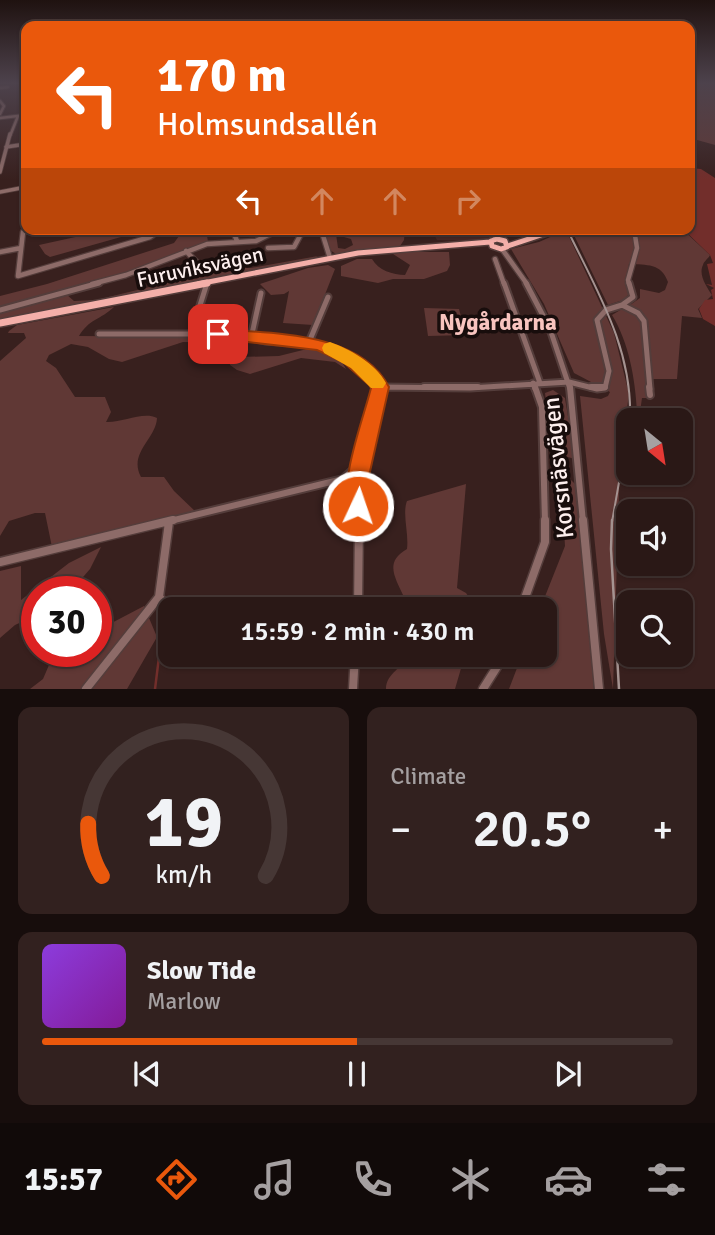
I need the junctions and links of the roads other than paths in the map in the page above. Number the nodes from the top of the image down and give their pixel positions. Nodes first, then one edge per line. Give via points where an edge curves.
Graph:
1 (0, 116) edge
2 (18, 116) junction
3 (21, 116) edge
4 (9, 138) junction
5 (0, 139) edge
6 (21, 145) edge
7 (6, 148) junction
8 (1, 165) edge
9 (0, 172) edge
10 (21, 188) edge
11 (0, 192) edge
12 (23, 235) edge
13 (153, 235) edge
14 (234, 235) edge
15 (268, 235) edge
16 (300, 235) edge
17 (323, 235) edge
18 (492, 235) edge
19 (532, 235) edge
20 (540, 235) edge
21 (635, 235) edge
22 (237, 241) junction
23 (493, 242) junction
24 (505, 246) junction
25 (21, 248) junction
26 (268, 248) dead end
27 (186, 251) junction
28 (0, 252) edge
29 (330, 258) junction
30 (495, 259) dead end
31 (166, 271) dead end
32 (207, 283) junction
33 (261, 293) dead end
34 (328, 297) dead end
35 (622, 305) junction
36 (0, 310) edge
37 (0, 323) edge
38 (99, 334) dead end
39 (200, 334) dead end
40 (251, 338) junction
41 (309, 342) junction
42 (569, 382) junction
43 (536, 383) junction
44 (380, 387) junction
45 (650, 395) dead end
46 (361, 463) junction
47 (343, 479) junction
48 (358, 488) junction
49 (169, 523) junction
50 (0, 562) edge
51 (159, 597) edge
52 (358, 597) edge
53 (525, 597) edge
54 (158, 598) edge
55 (354, 667) edge
56 (497, 667) edge
57 (86, 689) edge
58 (353, 689) edge
59 (483, 689) edge
60 (599, 689) edge

1 - 2 street
2 - 3 street
2 - 4 street
4 - 5 street
4 - 7 street
6 - 7 street
7 - 8 street
8 - 9 street
10 - 11 street
12 - 25 street
13 - 25 street via 19,276
14 - 22 street
15 - 22 street via 257,241
16 - 26 street via 294,247
17 - 29 street
18 - 23 street
19 - 24 main road
20 - 24 main road
21 - 35 street via 637,248 628,280 633,297
22 - 27 street via 213,242
23 - 24 main road, Furuviksvägen
23 - 29 main road, Furuviksvägen
24 - 42 street, Korsnäsvägen via 544,316
25 - 28 street
27 - 31 street via 204,270 173,280
27 - 36 street via 126,275
29 - 32 main road, Furuviksvägen
30 - 43 street
32 - 37 main road, Furuviksvägen
32 - 38 street via 191,334
33 - 40 street
34 - 41 street
35 - 42 street via 606,310 597,320 609,365 608,386 601,389
35 - 45 street via 644,321
39 - 40 street
40 - 41 street
41 - 44 street via 349,358
42 - 43 street
42 - 60 street, Korsnäsvägen
43 - 44 street
43 - 53 street via 542,407 545,542
44 - 46 street
46 - 47 street
46 - 48 street
47 - 48 street
47 - 49 street
48 - 52 street
49 - 50 street
49 - 51 street
54 - 57 street
55 - 58 street
56 - 59 street

